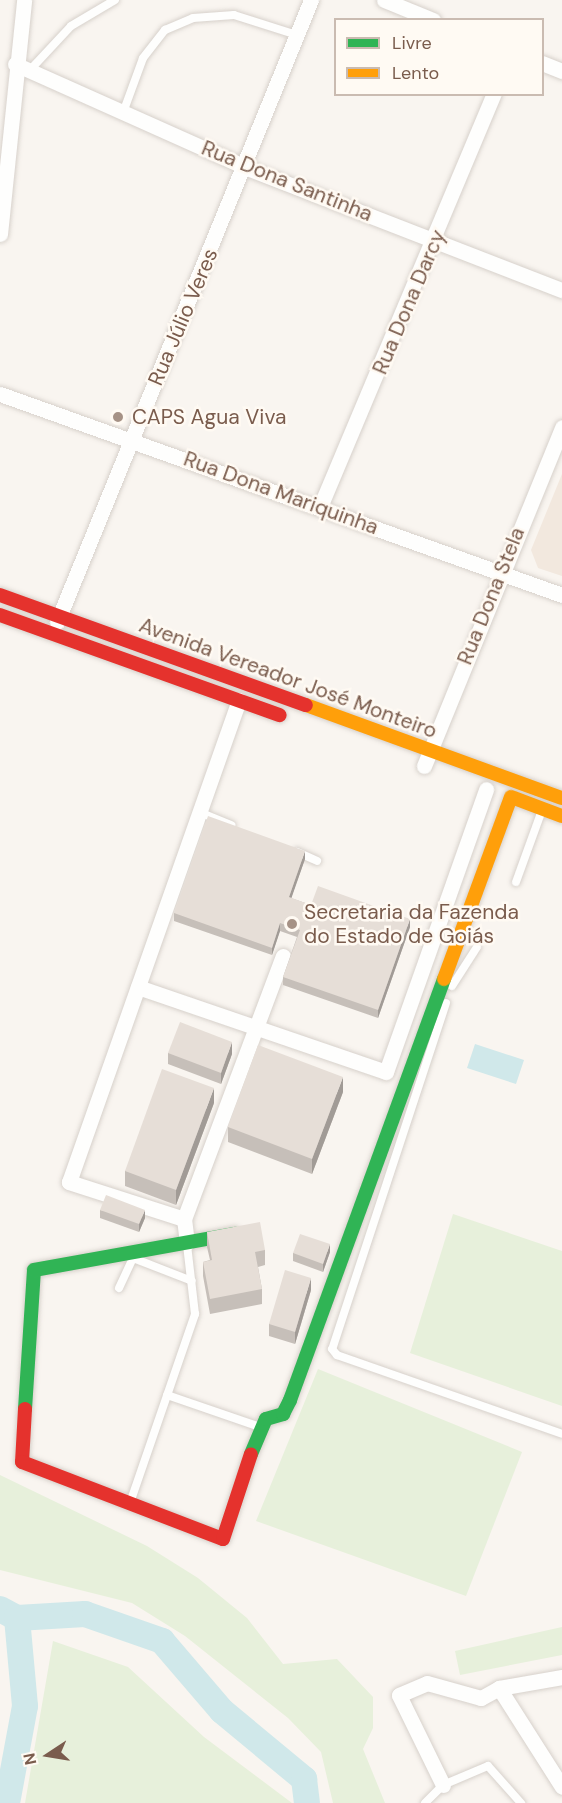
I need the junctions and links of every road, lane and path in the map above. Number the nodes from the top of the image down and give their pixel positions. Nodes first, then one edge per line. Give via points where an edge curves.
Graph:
1 (24, 0) edge
2 (115, 0) edge
3 (311, 0) edge
4 (384, 0) edge
5 (428, 18) edge
6 (297, 35) junction
7 (544, 63) edge
8 (15, 64) junction
9 (30, 70) junction
10 (562, 71) edge
11 (493, 96) edge
12 (124, 110) junction
13 (247, 168) junction
14 (0, 234) edge
15 (436, 241) junction
16 (562, 290) edge
17 (0, 394) edge
18 (562, 427) edge
19 (131, 440) junction
20 (320, 507) junction
21 (500, 572) junction
22 (0, 595) edge
23 (562, 595) edge
24 (0, 615) edge
25 (59, 616) junction
26 (52, 633) junction
27 (239, 700) junction
28 (294, 720) dead end
29 (405, 759) dead end
30 (429, 763) junction
31 (481, 787) joint
32 (511, 797) junction
33 (562, 798) edge
34 (543, 809) junction
35 (199, 812) junction
36 (562, 816) edge
37 (242, 830) edge
38 (285, 847) edge
39 (317, 861) dead end
40 (516, 882) dead end
41 (458, 906) junction
42 (477, 947) dead end
43 (283, 956) dead end
44 (138, 987) junction
45 (256, 1027) junction
46 (184, 1219) junction
47 (245, 1232) edge
48 (187, 1243) junction
49 (128, 1256) junction
50 (192, 1281) junction
51 (119, 1288) dead end
52 (167, 1395) junction
53 (261, 1428) junction
54 (562, 1434) edge
55 (129, 1506) junction
56 (562, 1677) edge
57 (499, 1688) junction
58 (443, 1785) junction
59 (562, 1787) edge
60 (425, 1803) edge
61 (521, 1803) edge

1 - 8 street
2 - 9 lane via 71,26
3 - 6 street, Rua Júlio Veres
4 - 5 street
6 - 12 lane via 234,15 193,18 165,30 143,58
6 - 13 street, Rua Júlio Veres
7 - 10 street
8 - 9 street, Rua Dona Santinha
8 - 14 street
9 - 12 street, Rua Dona Santinha
11 - 15 street, Rua Dona Darcy
12 - 13 street, Rua Dona Santinha
13 - 15 street, Rua Dona Santinha
13 - 19 street, Rua Júlio Veres
15 - 16 street, Rua Dona Santinha
15 - 20 street, Rua Dona Darcy
17 - 19 street, Rua Dona Mariquinha
18 - 21 street, Rua Dona Stela
19 - 20 street, Rua Dona Mariquinha
19 - 25 street, Rua Júlio Veres
20 - 21 street, Rua Dona Mariquinha
21 - 23 street, Rua Dona Mariquinha
21 - 30 street, Rua Dona Stela
22 - 25 street, Avenida Vereador José Monteiro
24 - 26 street, Avenida Vereador José Monteiro
25 - 26 street, Rua Júlio Veres
25 - 30 street, Avenida Vereador José Monteiro
26 - 27 street, Avenida Vereador José Monteiro
27 - 28 street, Avenida Vereador José Monteiro
27 - 35 street
29 - 30 street, Avenida Vereador José Monteiro
30 - 33 street, Avenida Vereador José Monteiro
31 - 32 street
31 - 41 street
32 - 34 street
32 - 41 street
34 - 36 street
34 - 40 lane
35 - 37 lane
35 - 44 street
38 - 39 lane
41 - 45 street via 386,1072
41 - 53 street via 290,1400 283,1414 266,1419
42 - 54 lane via 454,982 332,1349
43 - 45 street
44 - 45 street
44 - 46 street via 69,1182
45 - 46 street
46 - 48 street
47 - 48 street
48 - 49 street
48 - 50 lane
49 - 50 lane
49 - 51 lane
49 - 55 street via 34,1270 22,1462
50 - 52 lane via 195,1314
52 - 53 lane
52 - 55 lane
53 - 55 street via 223,1539
56 - 57 street
57 - 58 street via 469,1698 427,1683 399,1695
57 - 59 street
58 - 60 lane
58 - 61 lane via 488,1766

